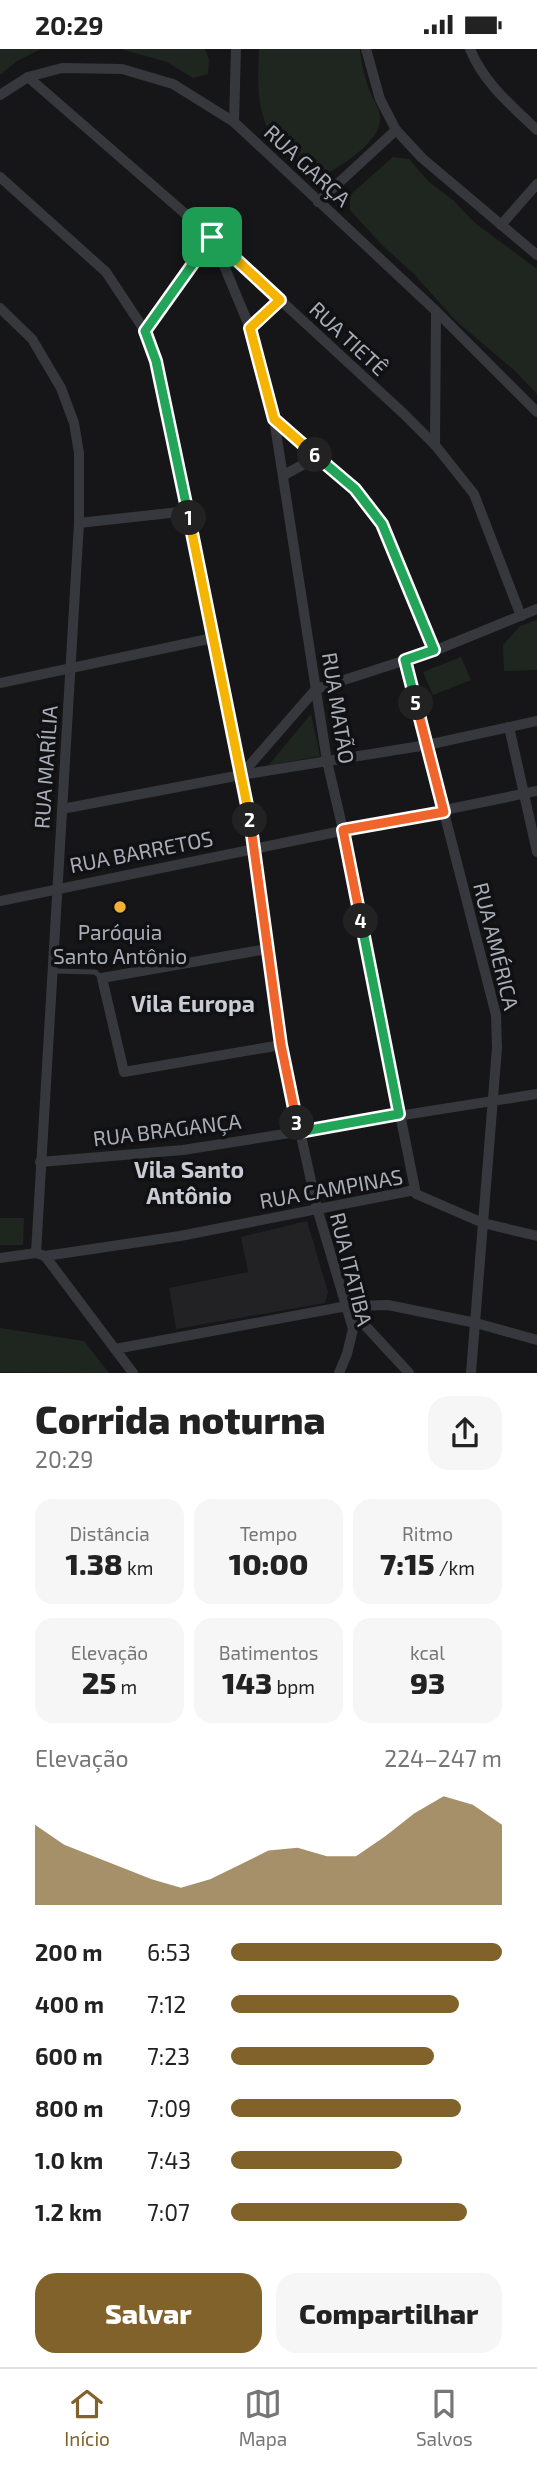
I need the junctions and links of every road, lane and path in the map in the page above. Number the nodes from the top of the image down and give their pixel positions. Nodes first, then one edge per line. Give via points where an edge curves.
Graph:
1 (236, 49) edge
2 (366, 49) edge
3 (470, 49) edge
4 (28, 77) junction
5 (0, 95) edge
6 (234, 122) junction
7 (396, 130) junction
8 (537, 130) edge
9 (0, 177) edge
10 (537, 184) edge
11 (318, 202) junction
12 (501, 225) junction
13 (212, 237) junction
14 (537, 255) edge
15 (280, 300) junction
16 (0, 308) edge
17 (436, 311) junction
18 (250, 328) junction
19 (145, 331) junction
20 (537, 412) edge
21 (274, 419) junction
22 (435, 445) junction
23 (317, 457) junction
24 (284, 475) junction
25 (188, 511) junction
26 (79, 523) junction
27 (537, 609) edge
28 (521, 616) junction
29 (213, 638) junction
30 (434, 650) junction
31 (405, 660) junction
32 (70, 670) junction
33 (0, 683) edge
34 (316, 689) junction
35 (537, 721) edge
36 (509, 727) junction
37 (427, 745) junction
38 (327, 761) junction
39 (241, 775) junction
40 (537, 791) edge
41 (523, 793) junction
42 (62, 809) junction
43 (444, 812) junction
44 (343, 830) junction
45 (255, 848) junction
46 (537, 852) edge
47 (57, 888) junction
48 (0, 901) edge
49 (267, 949) junction
50 (54, 971) junction
51 (102, 978) junction
52 (281, 1045) junction
53 (537, 1094) edge
54 (491, 1100) junction
55 (399, 1114) junction
56 (299, 1132) junction
57 (40, 1162) junction
58 (415, 1190) junction
59 (317, 1208) junction
60 (483, 1223) junction
61 (537, 1236) edge
62 (41, 1255) junction
63 (0, 1258) edge
64 (347, 1306) junction
65 (475, 1323) junction
66 (537, 1340) edge
67 (115, 1349) junction
68 (133, 1373) edge
69 (339, 1373) edge
70 (409, 1373) edge
71 (471, 1373) edge

1 - 6 street
2 - 7 street via 380,99
3 - 8 street via 491,85
4 - 5 street, RUA GARÇA
4 - 6 street, RUA GARÇA via 62,68 122,69 173,84
4 - 13 street, RUA TIETÊ
6 - 11 street, RUA GARÇA
7 - 11 street
7 - 12 street
9 - 19 street, RUA ITATIBA via 106,272
10 - 12 street
11 - 17 street, RUA GARÇA
12 - 14 street
13 - 15 street, RUA TIETÊ
13 - 18 street, RUA MATÃO
13 - 19 street
15 - 18 street
15 - 22 street, RUA TIETÊ
16 - 26 street, RUA MARÍLIA via 32,339 61,389 74,423
17 - 20 street, RUA GARÇA
17 - 22 street
18 - 21 street, RUA MATÃO
19 - 25 street, RUA ITATIBA via 156,361
21 - 23 street
21 - 24 street, RUA MATÃO
22 - 28 street, RUA TIETÊ via 474,494
23 - 24 street
23 - 30 street via 355,489 382,524
24 - 34 street, RUA MATÃO
25 - 26 street
25 - 29 street, RUA ITATIBA
26 - 32 street, RUA MARÍLIA
27 - 28 street
28 - 30 street
29 - 32 street
29 - 39 street, RUA ITATIBA
30 - 31 street
31 - 34 street
31 - 37 street, RUA AMÉRICA
32 - 33 street
32 - 42 street, RUA MARÍLIA
34 - 38 street, RUA MATÃO
34 - 39 street
35 - 36 street
36 - 37 street
36 - 41 street
37 - 38 street
37 - 43 street, RUA AMÉRICA
38 - 39 street
38 - 44 street, RUA MATÃO
39 - 42 street
39 - 45 street, RUA ITATIBA
40 - 41 street, RUA BARRETOS
41 - 43 street, RUA BARRETOS
41 - 46 street
42 - 47 street, RUA MARÍLIA
43 - 44 street, RUA BARRETOS
43 - 54 street, RUA AMÉRICA via 496,1015
44 - 45 street, RUA BARRETOS
44 - 55 street, RUA MATÃO
45 - 47 street, RUA BARRETOS
45 - 49 street, RUA ITATIBA
47 - 48 street, RUA BARRETOS
47 - 50 street, RUA MARÍLIA
49 - 51 street
49 - 52 street, RUA ITATIBA
50 - 51 lane via 95,972
50 - 57 street, RUA MARÍLIA
51 - 52 street via 124,1072
52 - 56 street, RUA ITATIBA
53 - 54 street, RUA BRAGANÇA
54 - 55 street, RUA BRAGANÇA
54 - 60 street, RUA AMÉRICA
55 - 56 street, RUA BRAGANÇA
55 - 58 street, RUA MATÃO
56 - 57 street, RUA BRAGANÇA via 183,1150
56 - 59 street, RUA ITATIBA
57 - 62 street, RUA MARÍLIA
58 - 59 street, RUA CAMPINAS
58 - 60 street, RUA CAMPINAS via 416,1195
59 - 62 street, RUA CAMPINAS via 180,1237
59 - 64 street, RUA ITATIBA
60 - 61 street, RUA CAMPINAS
60 - 65 street, RUA AMÉRICA
62 - 63 street, RUA CAMPINAS
62 - 67 street
64 - 65 street via 388,1305
64 - 67 street
64 - 69 street, RUA ITATIBA via 353,1329
64 - 70 street
65 - 66 street
65 - 71 street, RUA AMÉRICA
67 - 68 street

